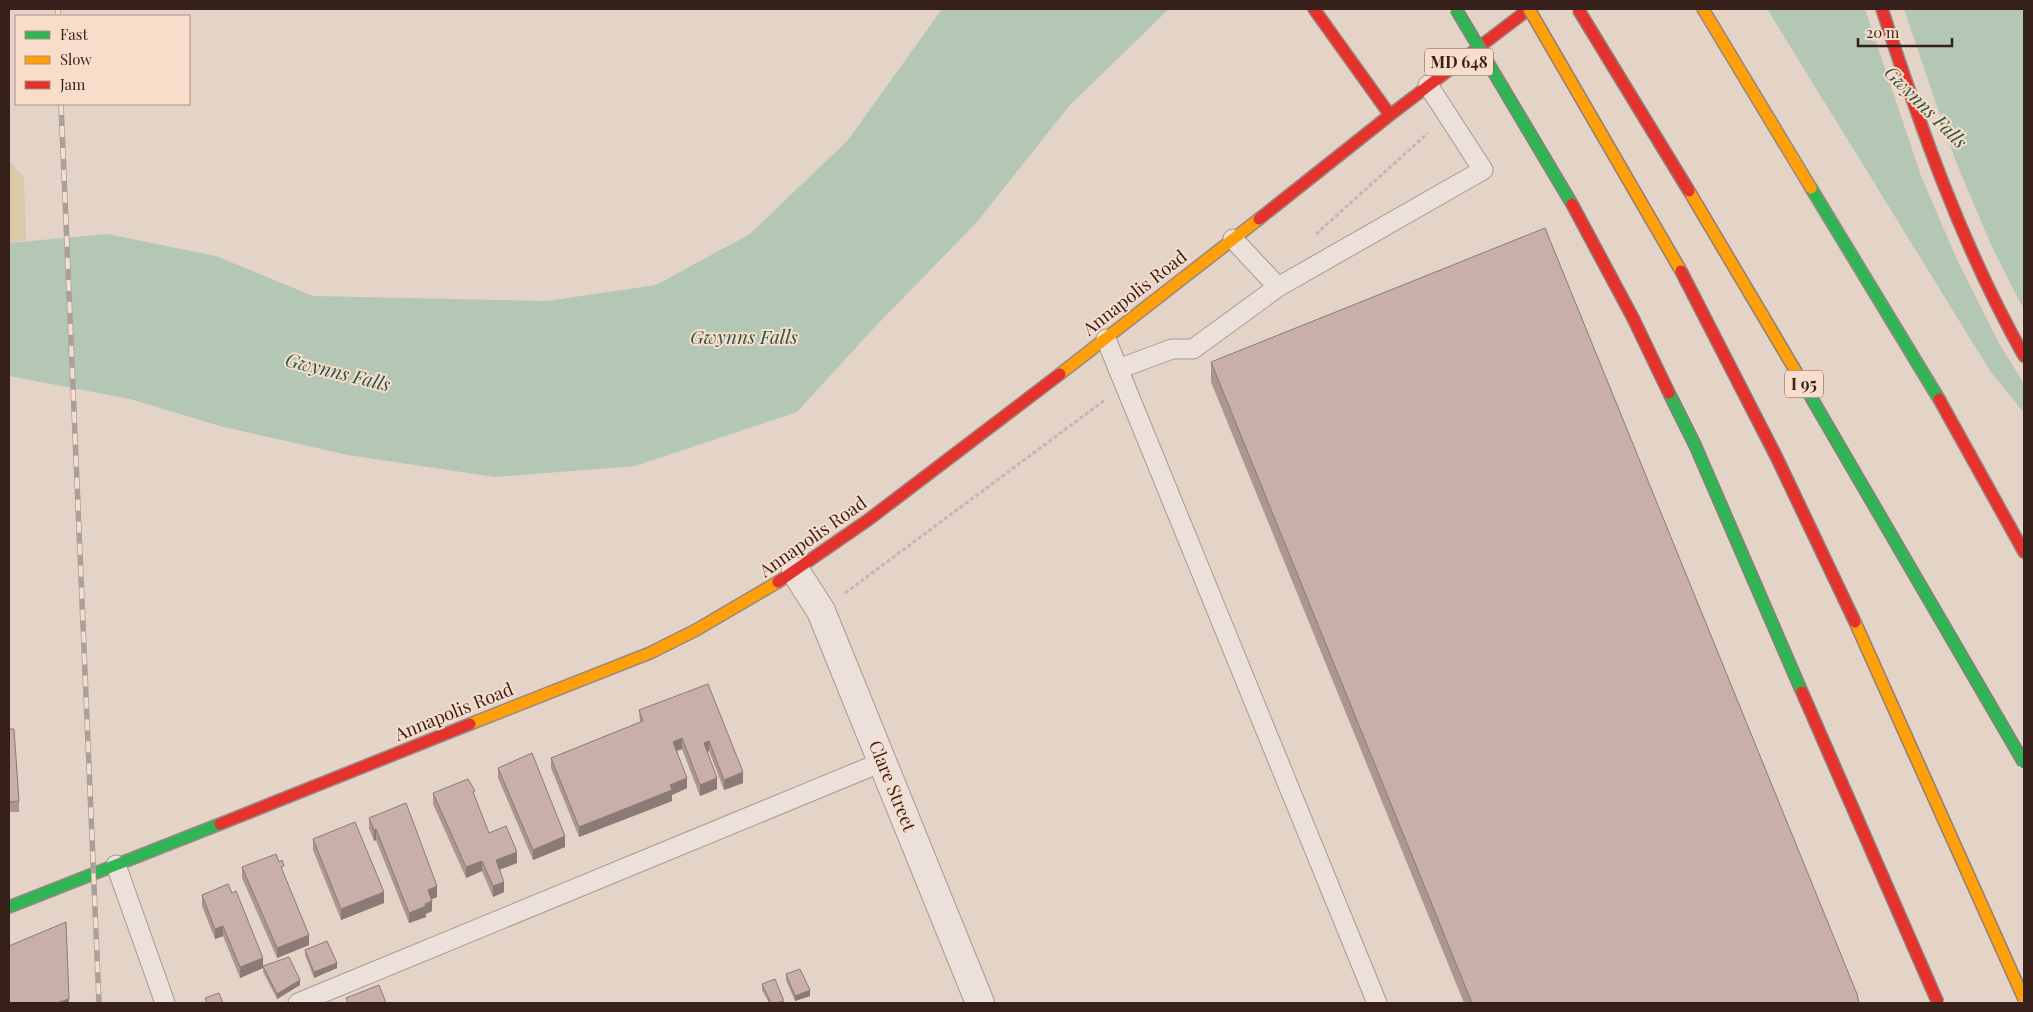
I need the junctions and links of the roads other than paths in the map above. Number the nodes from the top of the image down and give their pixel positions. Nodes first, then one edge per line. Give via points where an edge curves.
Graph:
1 (1314, 9) edge
2 (1456, 9) edge
3 (1529, 9) edge
4 (1578, 9) edge
5 (1703, 9) edge
6 (1882, 9) edge
7 (1428, 86) junction
8 (1390, 115) junction
9 (1233, 239) junction
10 (1278, 287) junction
11 (1106, 339) junction
12 (2024, 356) edge
13 (1118, 369) junction
14 (1962, 437) junction
15 (2019, 517) dead end
16 (2024, 552) edge
17 (796, 572) junction
18 (882, 762) junction
19 (2024, 763) edge
20 (116, 865) junction
21 (9, 907) edge
22 (2024, 999) edge
23 (165, 1003) edge
24 (298, 1003) edge
25 (980, 1003) edge
26 (1377, 1003) edge
27 (1938, 1003) edge

1 - 8 main road
2 - 27 main road, bridge via 1569,198 1695,445
3 - 7 main road, Annapolis Road / MD 648
3 - 22 main road, bridge via 1629,178 1740,384 1900,716
4 - 19 main road, I 95, bridge via 1730,257
5 - 14 main road
6 - 12 main road via 1938,177 1972,255
7 - 8 main road, Annapolis Road / MD 648
7 - 10 lane via 1483,170
8 - 9 main road, Annapolis Road / MD 648
9 - 10 lane
9 - 11 main road, Annapolis Road / MD 648
10 - 13 lane via 1193,349 1172,349
11 - 13 lane
11 - 17 main road, Annapolis Road / MD 648
13 - 26 lane
14 - 15 main road
14 - 16 main road
17 - 18 street, Clare Street via 821,611
17 - 20 main road, Annapolis Road / MD 648 via 730,613 650,653
18 - 24 lane
18 - 25 street, Clare Street
20 - 21 main road, Annapolis Road / MD 648
20 - 23 lane

